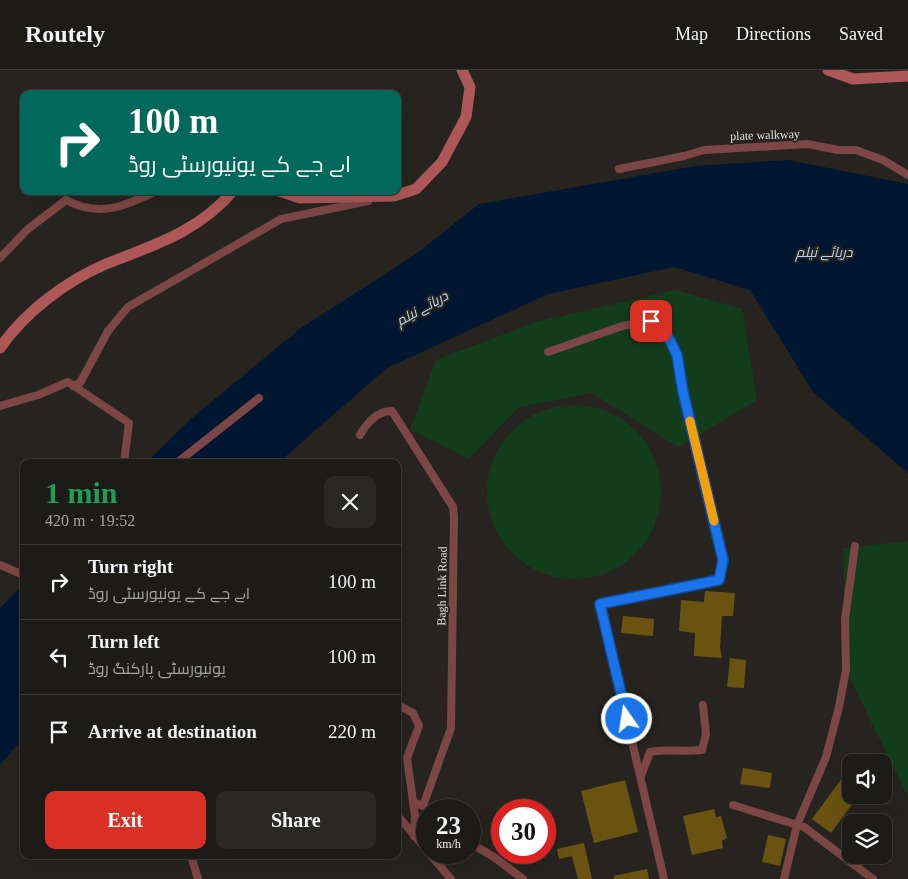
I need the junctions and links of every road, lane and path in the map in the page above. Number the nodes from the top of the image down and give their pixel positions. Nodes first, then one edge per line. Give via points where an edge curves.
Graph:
1 (462, 70) edge
2 (828, 70) edge
3 (908, 76) edge
4 (619, 169) dead end
5 (908, 175) edge
6 (401, 194) edge
7 (146, 195) edge
8 (230, 195) edge
9 (291, 195) edge
10 (397, 195) edge
11 (394, 196) junction
12 (0, 258) edge
13 (0, 348) edge
14 (548, 352) dead end
15 (73, 386) junction
16 (259, 398) dead end
17 (0, 406) edge
18 (360, 435) dead end
19 (124, 459) edge
20 (182, 459) edge
21 (855, 546) dead end
22 (0, 565) edge
23 (20, 574) edge
24 (703, 705) dead end
25 (401, 707) edge
26 (641, 776) junction
27 (413, 802) junction
28 (733, 805) dead end
29 (401, 820) edge
30 (798, 825) junction
31 (414, 836) junction
32 (416, 838) edge
33 (481, 849) edge
34 (192, 859) edge
35 (438, 864) edge
36 (198, 879) edge
37 (451, 879) edge
38 (523, 879) edge
39 (664, 879) edge
40 (784, 879) edge
41 (873, 879) edge

1 - 6 street via 470,87 466,117 442,162 416,189
2 - 3 street via 854,79
4 - 5 street, plate walkway via 704,150 808,144 856,150 883,160
7 - 12 street via 100,211 80,208 66,200 28,229
8 - 13 street via 217,210 191,228 104,265 50,296
9 - 11 street via 300,198
10 - 11 street
11 - 15 street via 281,219 128,306 108,331 80,383
14 - 26 street via 622,326 651,321 663,326 677,355 721,550 723,560 719,580 600,604
15 - 17 street via 68,382
15 - 19 street via 129,423
16 - 20 street
18 - 27 street, Bagh Link Road via 367,422 392,411 453,507 452,728 423,806
21 - 30 street via 845,619 846,670 839,708 826,757
22 - 23 street
24 - 26 street via 706,734 702,750 650,752
25 - 27 street via 413,714 419,726 407,758
26 - 39 street
27 - 31 street
28 - 30 street
29 - 31 street
30 - 40 street
30 - 41 street
31 - 32 street
33 - 38 street
34 - 36 street
35 - 37 street

